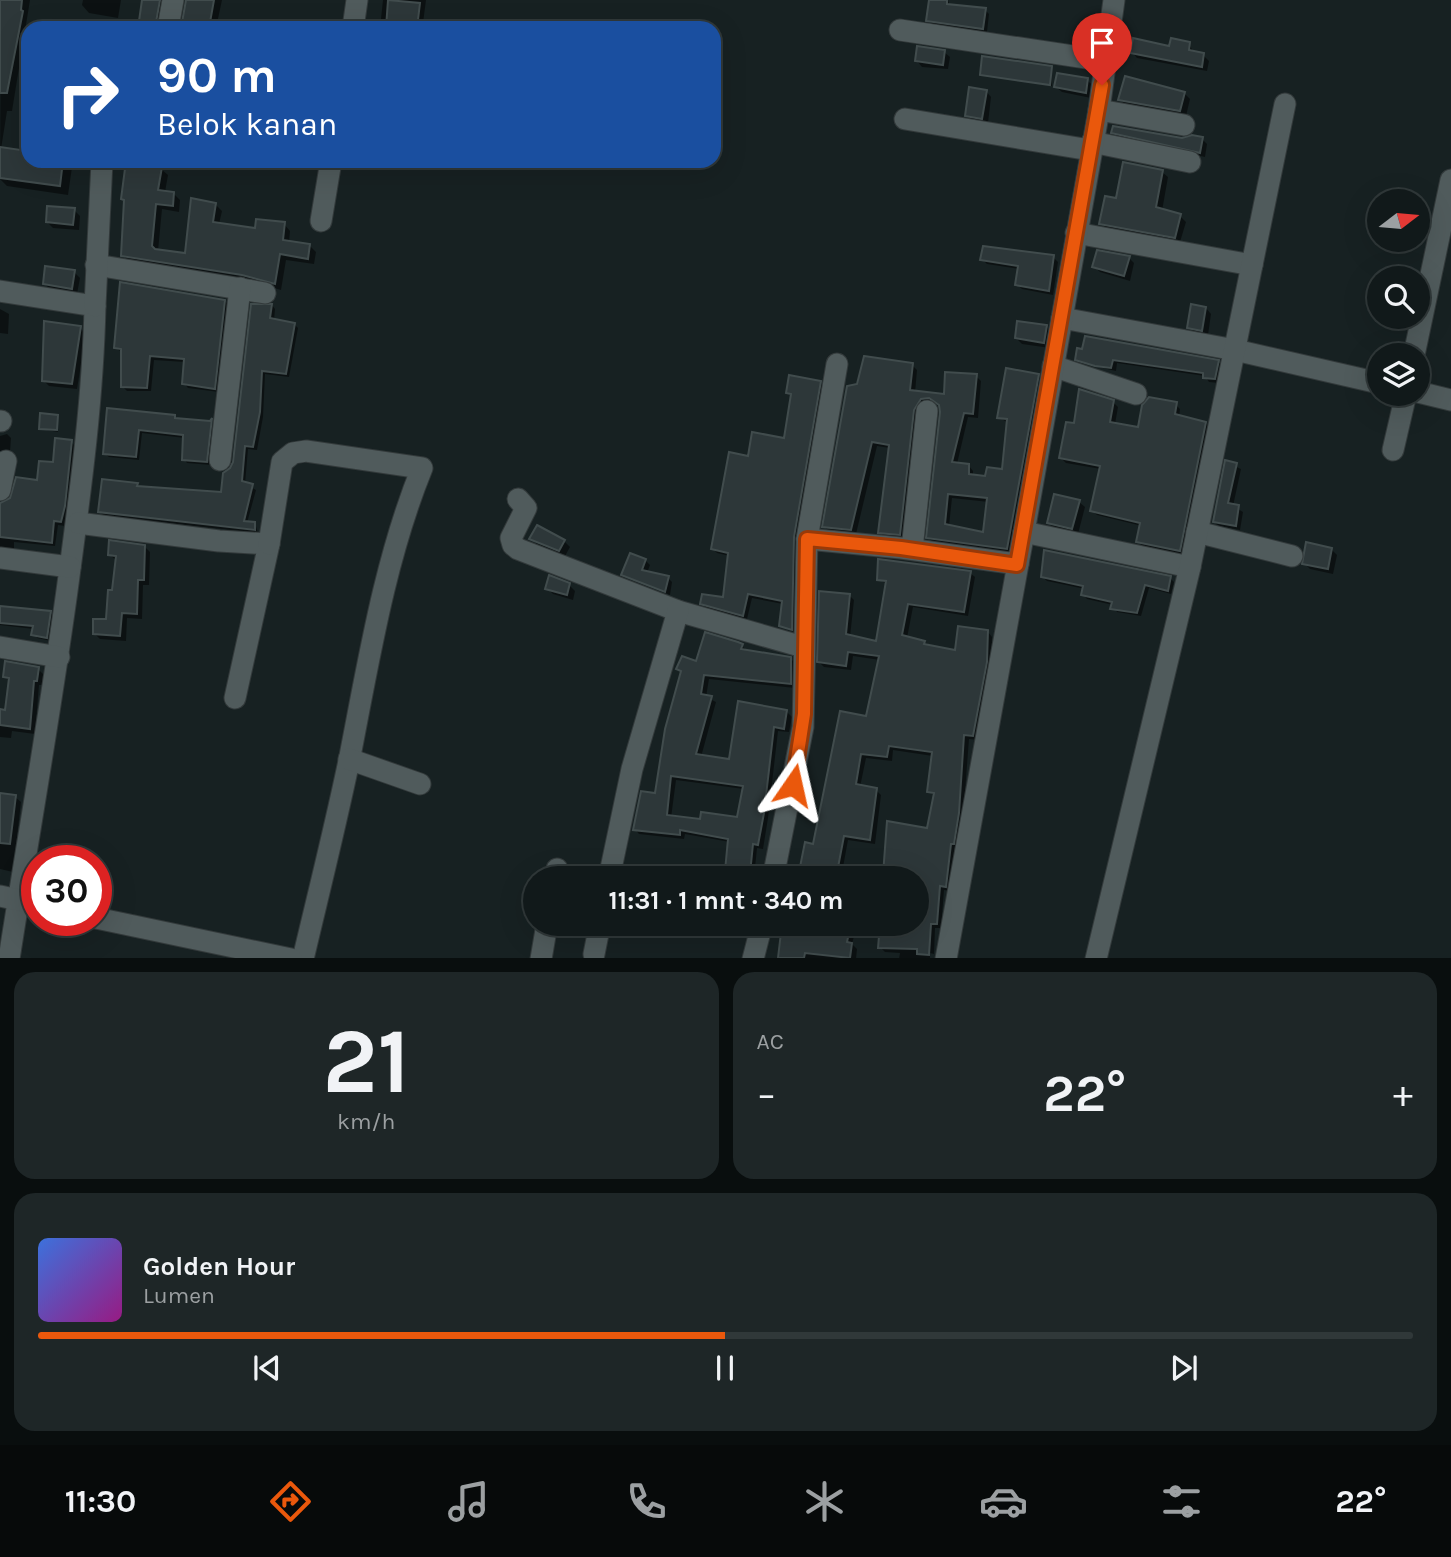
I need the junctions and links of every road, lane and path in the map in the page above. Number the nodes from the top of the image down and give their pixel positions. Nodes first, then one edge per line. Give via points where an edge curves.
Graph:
1 (173, 0) edge
2 (357, 0) edge
3 (1114, 0) edge
4 (169, 21) edge
5 (354, 21) edge
6 (900, 30) dead end
7 (1106, 61) junction
8 (1286, 104) dead end
9 (1098, 110) junction
10 (905, 119) dead end
11 (1184, 125) dead end
12 (1091, 146) junction
13 (1190, 162) dead end
14 (102, 168) edge
15 (330, 168) edge
16 (1451, 180) edge
17 (321, 222) dead end
18 (1076, 233) junction
19 (96, 265) junction
20 (1252, 265) junction
21 (240, 288) junction
22 (0, 291) edge
23 (265, 293) dead end
24 (95, 306) junction
25 (1062, 318) junction
26 (1417, 343) edge
27 (1235, 350) junction
28 (836, 364) dead end
29 (1053, 366) junction
30 (1367, 380) edge
31 (1136, 394) dead end
32 (1430, 395) edge
33 (1451, 400) edge
34 (1403, 406) edge
35 (927, 411) dead end
36 (1393, 450) dead end
37 (220, 460) dead end
38 (6, 461) dead end
39 (0, 490) edge
40 (518, 499) dead end
41 (78, 523) junction
42 (1024, 532) junction
43 (1197, 532) junction
44 (807, 539) junction
45 (269, 544) junction
46 (912, 549) junction
47 (1292, 556) dead end
48 (0, 558) edge
49 (1017, 565) junction
50 (70, 567) junction
51 (1190, 567) junction
52 (678, 611) junction
53 (0, 647) edge
54 (803, 647) junction
55 (58, 657) junction
56 (235, 698) dead end
57 (349, 759) junction
58 (420, 784) dead end
59 (612, 866) edge
60 (775, 866) edge
61 (18, 900) edge
62 (112, 923) edge
63 (545, 936) edge
64 (598, 936) edge
65 (759, 936) edge
66 (190, 949) edge
67 (594, 954) dead end
68 (9, 958) edge
69 (290, 958) edge
70 (303, 958) edge
71 (541, 958) edge
72 (753, 958) edge
73 (946, 958) edge
74 (1096, 958) edge

1 - 4 street
2 - 5 street
3 - 7 street
6 - 7 street
7 - 9 street
8 - 20 street
9 - 11 street
9 - 12 street
10 - 12 street
12 - 13 street
12 - 18 street
14 - 19 street
15 - 17 street
16 - 26 street
18 - 20 street
18 - 25 street
19 - 21 street
19 - 24 street
20 - 27 street
21 - 23 street
21 - 37 street
22 - 24 street
24 - 41 street
25 - 27 street
25 - 29 street
27 - 30 street
27 - 43 street
28 - 44 street
29 - 31 street
29 - 42 street
32 - 33 street
34 - 36 street
35 - 46 street
38 - 39 street
40 - 52 street via 526,509 511,538 513,545
41 - 45 street
41 - 50 street
42 - 49 street
42 - 51 street
43 - 47 street
43 - 51 street
44 - 46 street
44 - 54 street
45 - 56 street
45 - 57 street via 282,462 293,453 422,467 392,561
46 - 49 street
48 - 50 street
49 - 73 street
50 - 55 street
51 - 74 street
52 - 54 street
52 - 59 street via 632,769
53 - 55 street
54 - 60 street via 803,727
55 - 61 street
57 - 58 street
57 - 70 street
61 - 68 street
62 - 66 street
63 - 71 street
64 - 67 street
65 - 72 street
66 - 69 street

